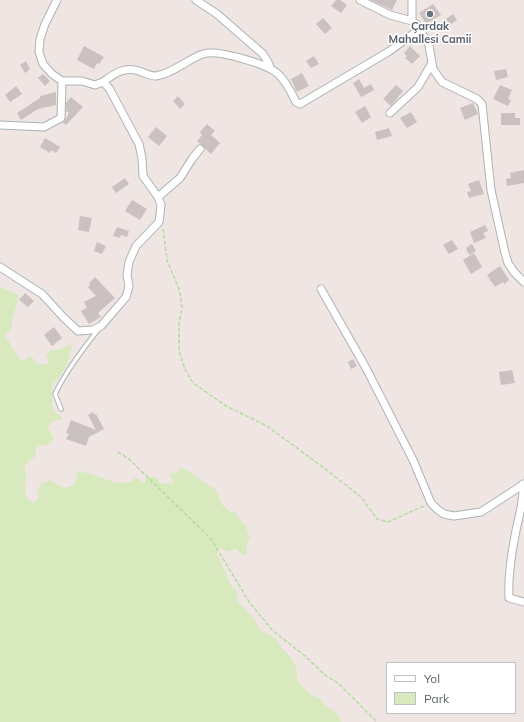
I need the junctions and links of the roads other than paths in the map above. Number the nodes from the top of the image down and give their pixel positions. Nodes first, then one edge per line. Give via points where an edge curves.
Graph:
1 (57, 0) edge
2 (196, 0) edge
3 (360, 0) edge
4 (412, 0) edge
5 (412, 20) junction
6 (420, 29) junction
7 (432, 63) junction
8 (270, 68) junction
9 (62, 81) junction
10 (104, 82) junction
11 (390, 113) dead end
12 (0, 125) edge
13 (200, 149) dead end
14 (158, 197) junction
15 (0, 266) edge
16 (524, 282) edge
17 (321, 289) dead end
18 (101, 326) junction
19 (61, 409) dead end
20 (524, 484) edge
21 (524, 602) edge

1 - 9 street via 45,24 39,52 43,64
2 - 8 street via 217,14 263,54
3 - 5 street via 390,15
4 - 5 street
5 - 6 street
6 - 7 street via 429,45
6 - 8 street via 388,52 300,104 296,102 278,73
7 - 11 street via 418,87
7 - 16 street via 442,82 482,104 491,190 505,253 508,263
8 - 10 street via 228,54 209,52 164,74 148,75 126,69
9 - 10 street via 82,81 95,85
9 - 12 street via 60,118 44,127
10 - 14 street via 139,144 143,176
13 - 14 street via 180,178
14 - 18 street via 161,205 159,222 136,246 129,262 129,286 126,297
15 - 18 street via 42,294 78,331
17 - 20 street via 366,368 413,460 431,502 438,510 454,516 481,512
18 - 19 lane via 60,382 55,394
20 - 21 street via 524,499 514,537 509,598

